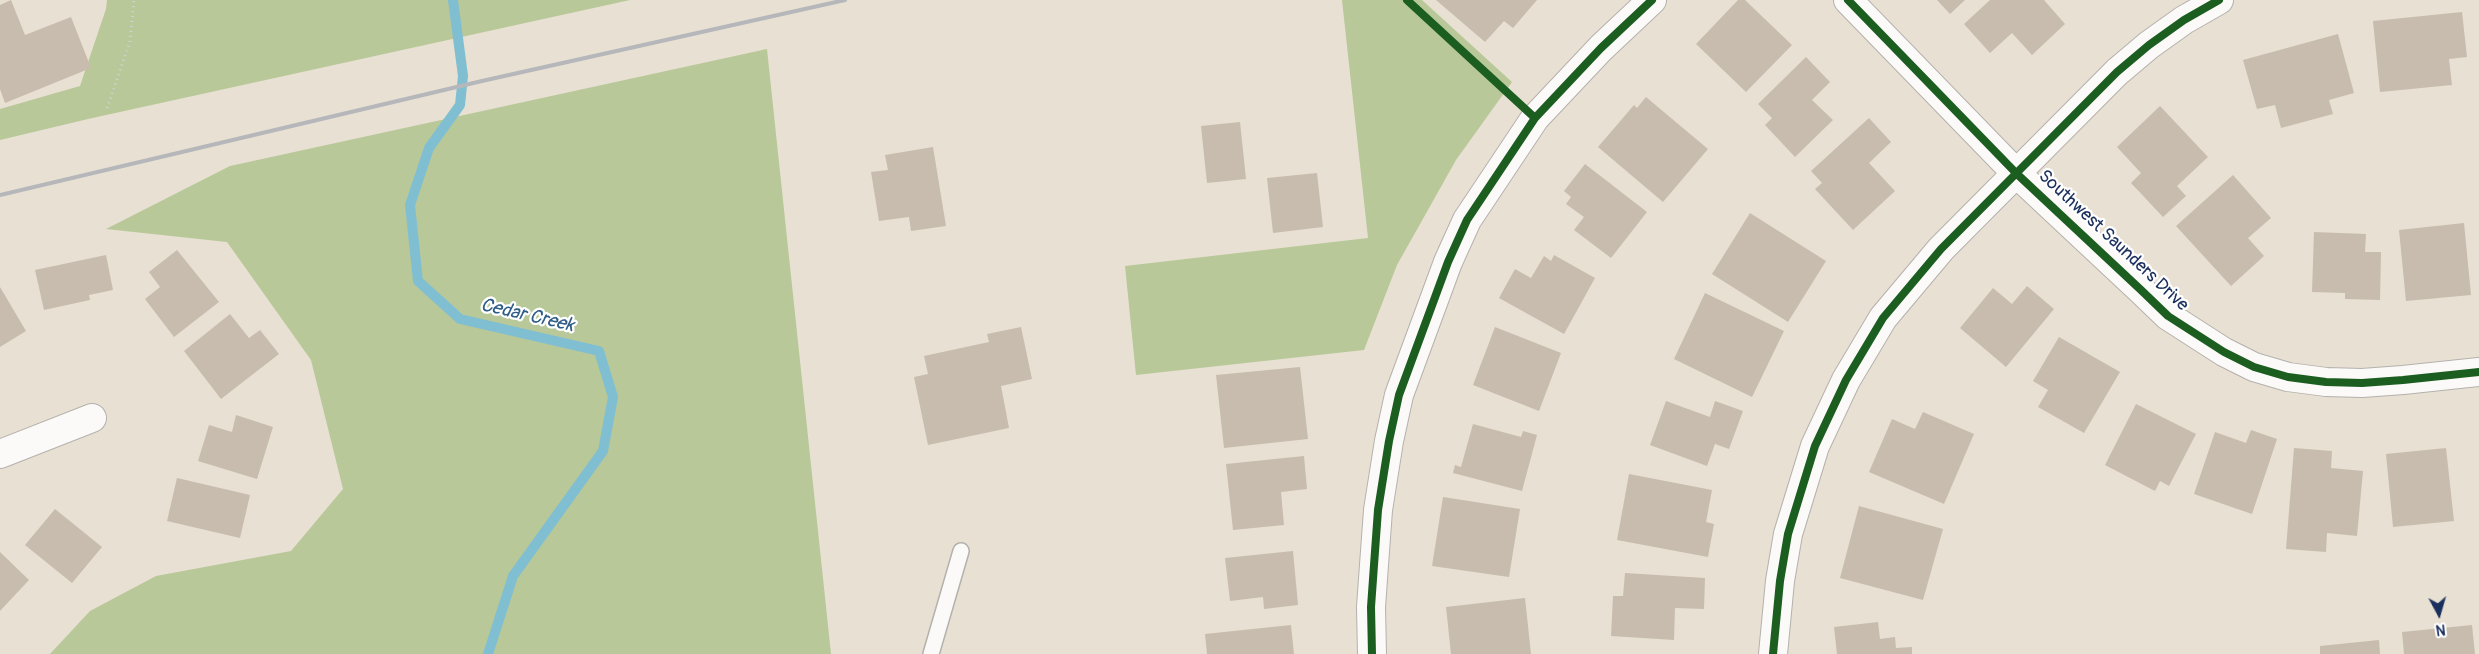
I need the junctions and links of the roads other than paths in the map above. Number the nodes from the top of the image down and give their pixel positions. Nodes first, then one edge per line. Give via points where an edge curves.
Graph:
1 (1652, 0) edge
2 (1848, 0) edge
3 (2220, 0) edge
4 (2017, 174) junction
5 (2479, 372) edge
6 (92, 418) dead end
7 (0, 454) edge
8 (961, 551) dead end
9 (931, 654) edge
10 (1372, 654) edge
11 (1773, 654) edge

1 - 10 street via 1535,118 1467,220 1448,262 1402,386 1389,442 1378,510 1371,607
2 - 4 street, Southwest Saunders Drive
3 - 4 street via 2149,45
4 - 5 street, Southwest Saunders Drive via 2168,316 2254,368 2288,377 2362,383
4 - 11 street via 1912,282 1883,318 1846,380 1815,446 1788,534
6 - 7 street
8 - 9 lane

